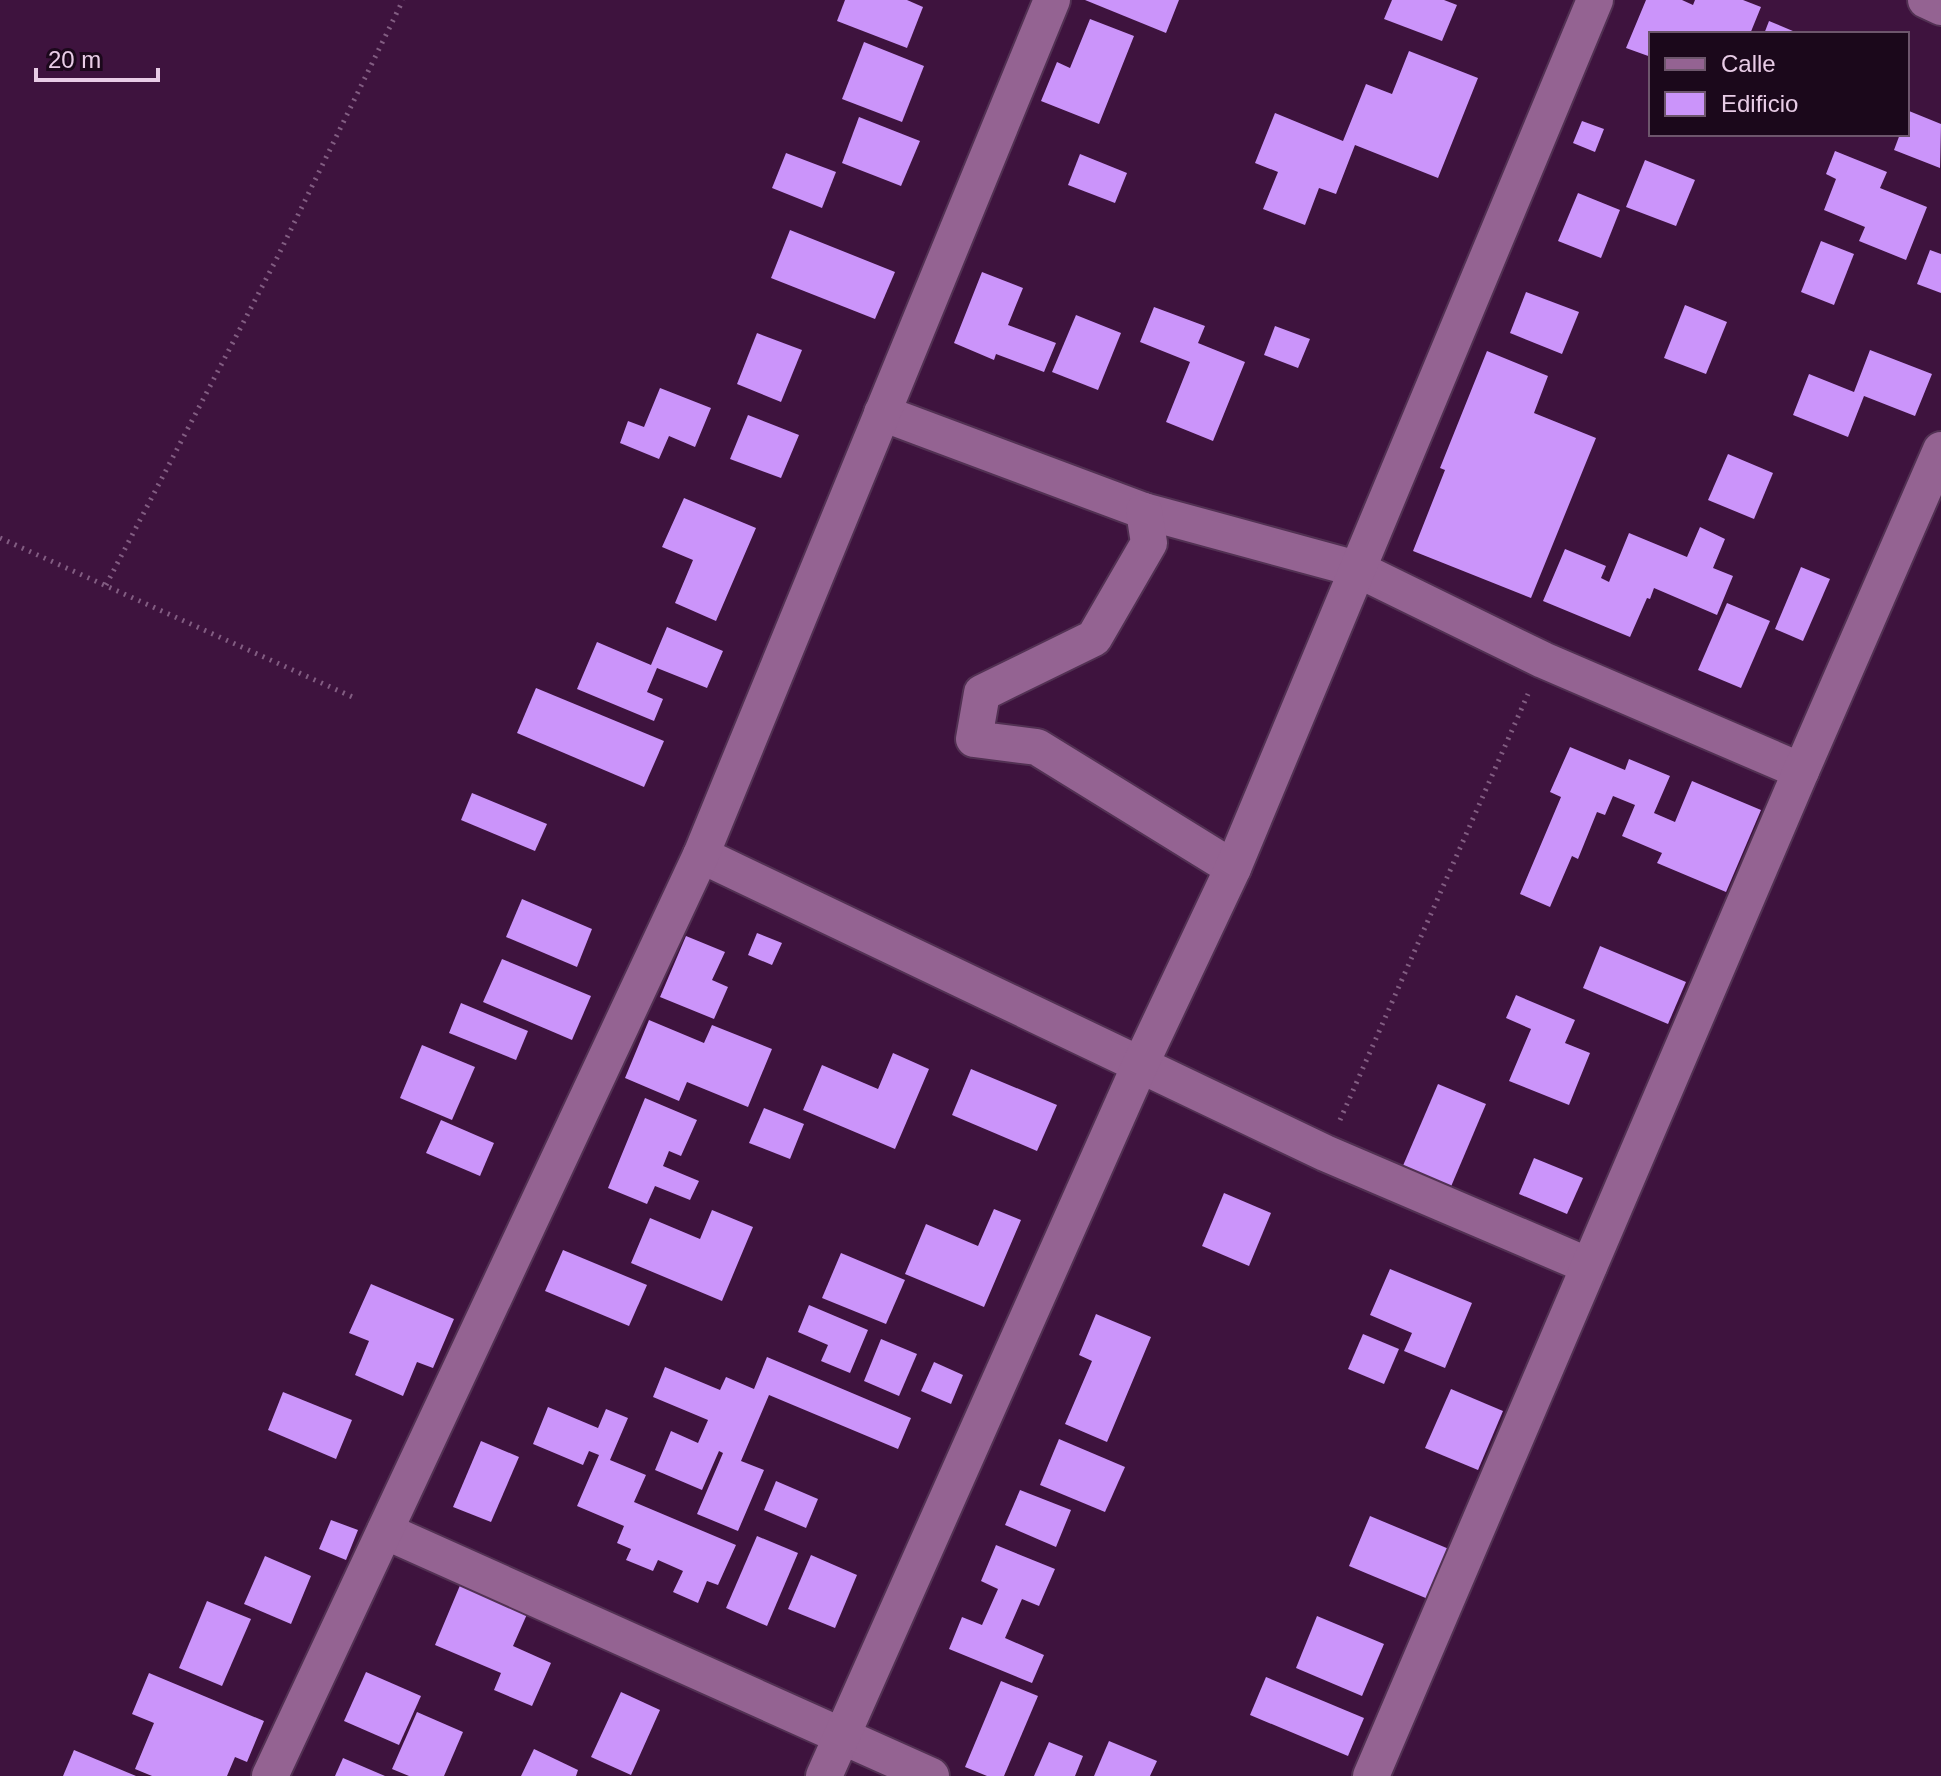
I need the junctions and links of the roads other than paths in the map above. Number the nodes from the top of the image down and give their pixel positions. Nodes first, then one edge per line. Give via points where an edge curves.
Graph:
1 (1052, 0) edge
2 (1595, 0) edge
3 (1926, 0) edge
4 (1941, 7) edge
5 (882, 413) junction
6 (1941, 450) edge
7 (1144, 511) junction
8 (1357, 569) junction
9 (1801, 771) junction
10 (701, 855) junction
11 (1233, 868) junction
12 (1140, 1065) junction
13 (1589, 1266) junction
14 (385, 1531) junction
15 (842, 1736) junction
16 (270, 1776) edge
17 (824, 1776) edge
18 (931, 1776) edge
19 (1371, 1776) edge

1 - 5 street
2 - 8 street
3 - 4 street
5 - 7 street
5 - 10 street
6 - 9 street
7 - 8 street
7 - 11 street via 1149,543 1094,638 982,693 974,739 1037,747
8 - 9 street via 1543,660
8 - 11 street
9 - 13 street
10 - 12 street
10 - 14 street
11 - 12 street
12 - 13 street via 1325,1153
12 - 15 street
13 - 19 street
14 - 15 street
14 - 16 street
15 - 17 street
15 - 18 street

